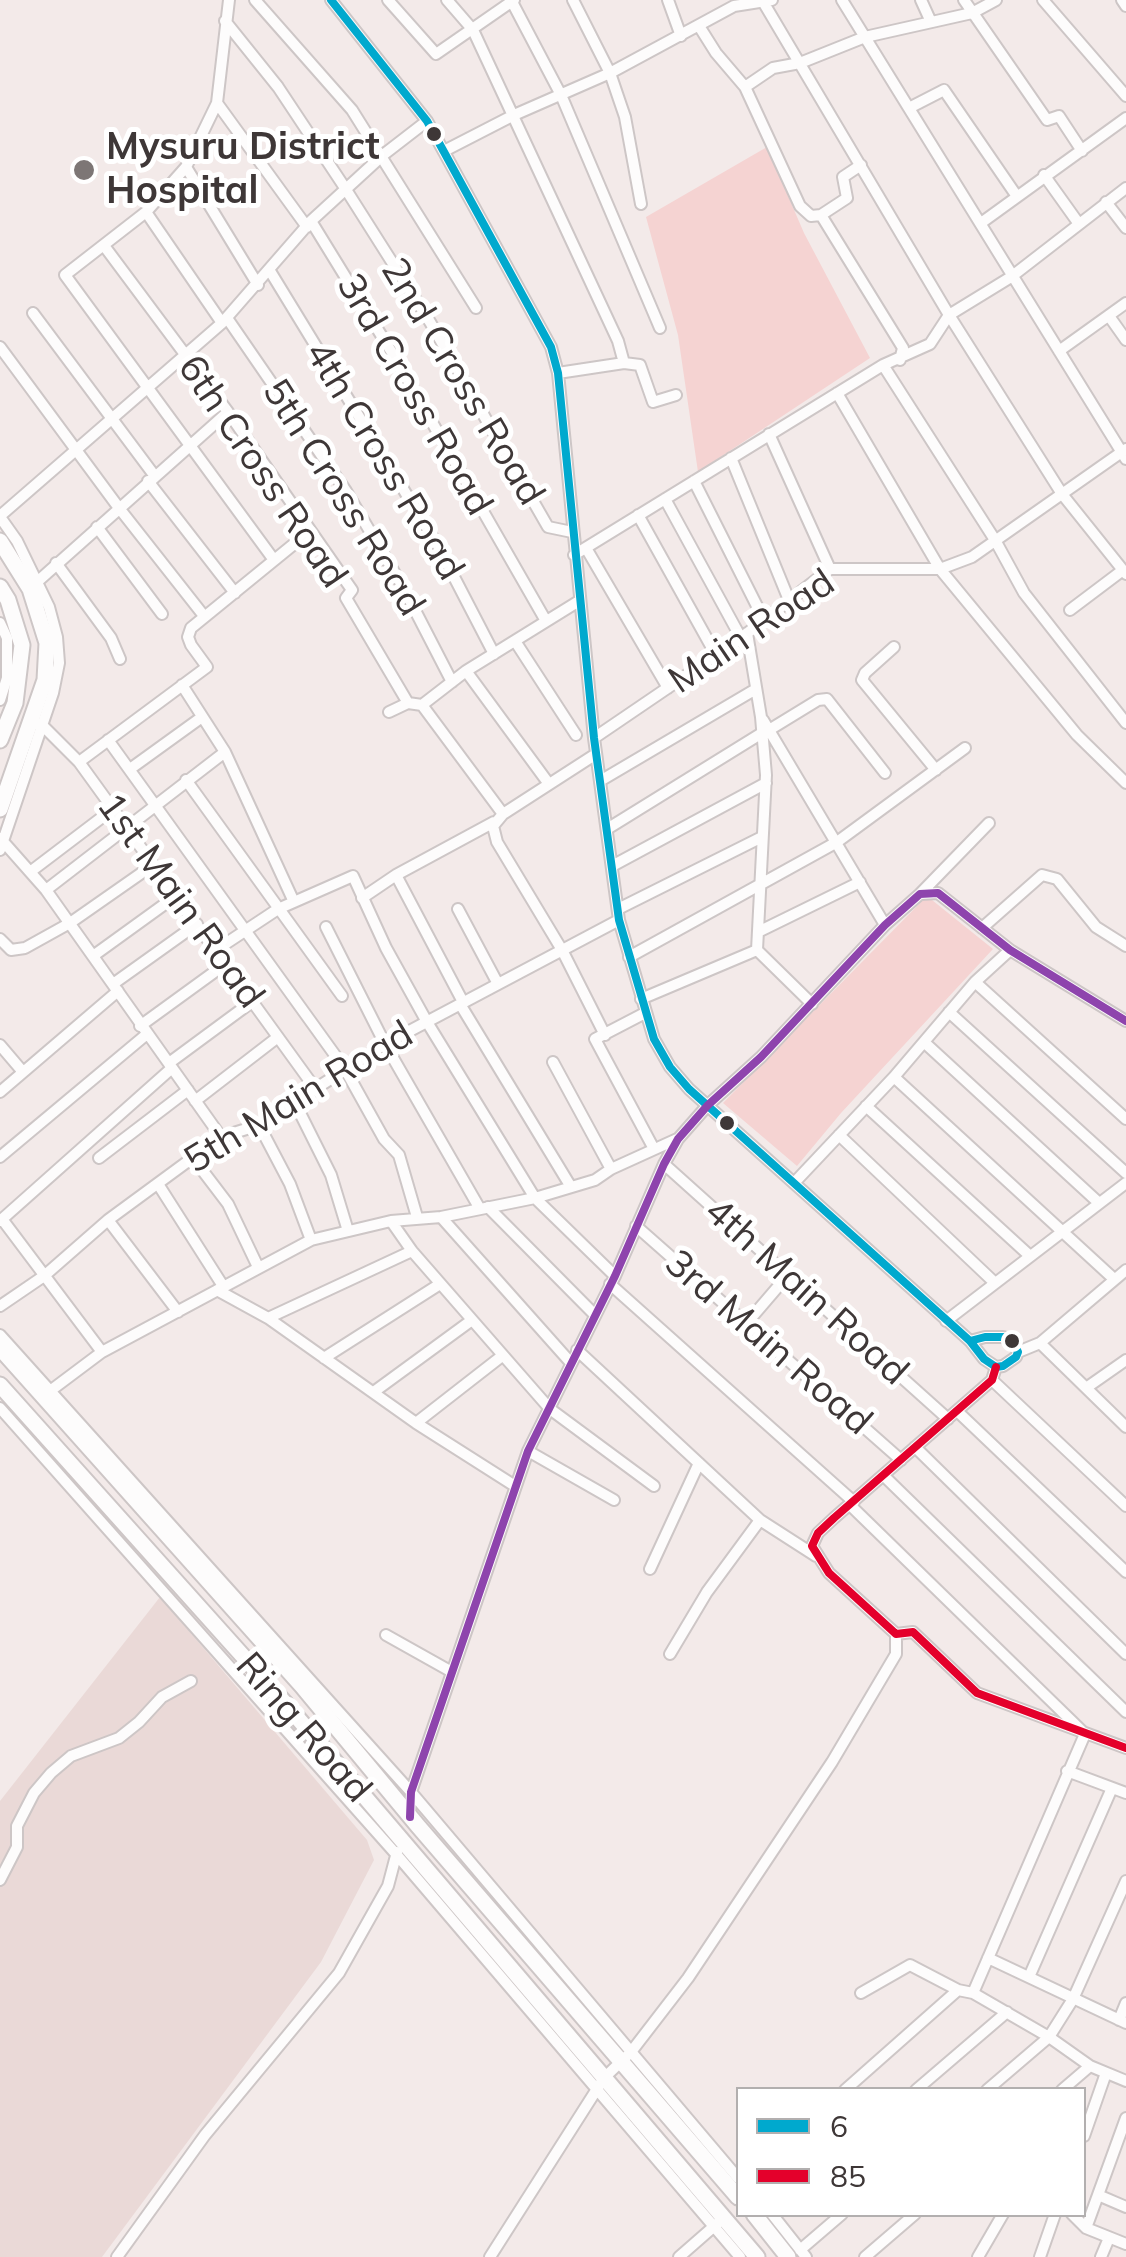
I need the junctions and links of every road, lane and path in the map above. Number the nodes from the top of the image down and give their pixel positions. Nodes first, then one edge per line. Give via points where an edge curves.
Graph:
1 (229, 0) edge
2 (255, 0) edge
3 (330, 0) edge
4 (388, 0) edge
5 (447, 0) edge
6 (512, 0) edge
7 (573, 0) edge
8 (668, 0) edge
9 (842, 0) edge
10 (921, 0) edge
11 (964, 0) edge
12 (996, 0) edge
13 (1043, 0) edge
14 (766, 1) edge
15 (972, 13) junction
16 (226, 20) junction
17 (931, 22) junction
18 (699, 26) junction
19 (473, 30) junction
20 (681, 36) junction
21 (865, 37) junction
22 (800, 63) junction
23 (610, 73) junction
24 (746, 87) junction
25 (562, 94) junction
26 (1126, 96) edge
27 (217, 102) junction
28 (909, 108) junction
29 (514, 115) junction
30 (1126, 118) edge
31 (427, 122) junction
32 (1082, 150) junction
33 (444, 151) junction
34 (383, 155) junction
35 (861, 164) junction
36 (186, 167) junction
37 (1044, 176) junction
38 (345, 188) junction
39 (1126, 188) edge
40 (1016, 195) junction
41 (1106, 202) junction
42 (641, 204) dead end
43 (146, 212) junction
44 (821, 215) junction
45 (981, 223) junction
46 (309, 224) junction
47 (1079, 224) junction
48 (1126, 228) edge
49 (105, 247) junction
50 (270, 271) junction
51 (1011, 277) junction
52 (258, 285) junction
53 (1126, 303) edge
54 (476, 308) dead end
55 (33, 314) dead end
56 (949, 315) junction
57 (1109, 316) junction
58 (225, 320) junction
59 (660, 328) dead end
60 (1126, 340) edge
61 (0, 347) edge
62 (1059, 350) junction
63 (183, 355) junction
64 (900, 360) junction
65 (624, 363) junction
66 (883, 365) junction
67 (558, 373) junction
68 (147, 387) junction
69 (837, 393) junction
70 (676, 395) dead end
71 (228, 412) junction
72 (112, 419) junction
73 (769, 434) junction
74 (189, 446) junction
75 (76, 451) junction
76 (1125, 453) edge
77 (731, 458) junction
78 (151, 478) junction
79 (694, 482) junction
80 (1062, 494) junction
81 (665, 499) junction
82 (119, 508) junction
83 (638, 515) junction
84 (0, 516) edge
85 (97, 528) junction
86 (310, 531) junction
87 (572, 532) junction
88 (995, 540) junction
89 (0, 541) edge
90 (586, 548) junction
91 (574, 555) junction
92 (274, 560) junction
93 (56, 563) junction
94 (830, 569) junction
95 (940, 569) junction
96 (1125, 572) edge
97 (38, 582) junction
98 (0, 587) edge
99 (235, 593) junction
100 (579, 600) junction
101 (789, 600) junction
102 (1070, 610) dead end
103 (162, 614) dead end
104 (204, 616) junction
105 (763, 618) junction
106 (546, 621) junction
107 (0, 623) edge
108 (744, 636) junction
109 (515, 641) junction
110 (894, 648) dead end
111 (494, 654) junction
112 (716, 655) junction
113 (120, 659) dead end
114 (466, 672) junction
115 (452, 682) junction
116 (182, 685) junction
117 (668, 688) junction
118 (756, 689) junction
119 (0, 700) edge
120 (408, 703) junction
121 (422, 705) junction
122 (389, 712) dead end
123 (202, 717) junction
124 (3, 721) edge
125 (1126, 723) edge
126 (37, 724) junction
127 (766, 732) junction
128 (576, 735) dead end
129 (594, 738) junction
130 (0, 740) edge
131 (108, 740) junction
132 (966, 748) dead end
133 (225, 752) junction
134 (596, 754) junction
135 (79, 762) junction
136 (130, 769) junction
137 (936, 770) junction
138 (6, 773) edge
139 (885, 773) dead end
140 (186, 780) junction
141 (600, 782) junction
142 (766, 783) junction
143 (549, 784) junction
144 (1126, 784) edge
145 (156, 803) junction
146 (0, 809) edge
147 (113, 809) junction
148 (499, 818) junction
149 (989, 823) dead end
150 (126, 827) junction
151 (607, 829) junction
152 (762, 837) junction
153 (837, 842) junction
154 (1, 843) edge
155 (153, 864) junction
156 (612, 866) junction
157 (30, 872) junction
158 (396, 875) junction
159 (860, 882) junction
160 (761, 886) junction
161 (46, 890) junction
162 (920, 894) junction
163 (176, 896) junction
164 (362, 898) junction
165 (294, 902) junction
166 (278, 909) junction
167 (458, 909) dead end
168 (618, 914) junction
169 (70, 923) junction
170 (197, 924) junction
171 (885, 926) junction
172 (326, 927) dead end
173 (982, 928) junction
174 (246, 929) junction
175 (758, 932) junction
176 (0, 939) edge
177 (1126, 946) edge
178 (216, 950) junction
179 (562, 950) junction
180 (757, 950) junction
181 (1010, 950) junction
182 (93, 956) junction
183 (629, 957) junction
184 (224, 964) junction
185 (975, 982) junction
186 (498, 984) junction
187 (116, 988) junction
188 (342, 996) dead end
189 (641, 998) junction
190 (252, 1001) junction
191 (461, 1003) junction
192 (812, 1004) junction
193 (949, 1012) junction
194 (645, 1013) junction
195 (1126, 1021) edge
196 (427, 1022) junction
197 (144, 1030) junction
198 (604, 1034) junction
199 (278, 1037) junction
200 (924, 1043) junction
201 (385, 1044) junction
202 (0, 1045) edge
203 (553, 1062) dead end
204 (170, 1066) junction
205 (345, 1070) junction
206 (23, 1072) junction
207 (894, 1077) junction
208 (188, 1090) junction
209 (317, 1091) junction
210 (0, 1092) edge
211 (196, 1101) junction
212 (295, 1103) junction
213 (708, 1105) junction
214 (866, 1106) junction
215 (1126, 1119) edge
216 (259, 1125) junction
217 (839, 1135) junction
218 (221, 1137) junction
219 (678, 1139) junction
220 (654, 1149) junction
221 (0, 1157) edge
222 (99, 1158) dead end
223 (194, 1158) junction
224 (664, 1164) junction
225 (610, 1169) junction
226 (1126, 1173) edge
227 (794, 1182) junction
228 (1126, 1183) edge
229 (158, 1184) junction
230 (571, 1187) junction
231 (535, 1198) junction
232 (1100, 1204) junction
233 (484, 1208) junction
234 (417, 1217) junction
235 (441, 1217) junction
236 (1, 1220) edge
237 (108, 1220) junction
238 (391, 1221) junction
239 (636, 1226) junction
240 (1064, 1230) junction
241 (348, 1231) junction
242 (311, 1240) junction
243 (412, 1250) junction
244 (1030, 1256) junction
245 (258, 1267) junction
246 (1126, 1270) edge
247 (44, 1276) junction
248 (788, 1276) junction
249 (1114, 1279) junction
250 (613, 1280) junction
251 (995, 1283) junction
252 (440, 1284) junction
253 (220, 1288) junction
254 (0, 1306) edge
255 (178, 1312) junction
256 (594, 1315) junction
257 (268, 1318) junction
258 (472, 1320) junction
259 (946, 1321) junction
260 (746, 1324) junction
261 (0, 1335) edge
262 (970, 1341) junction
263 (1040, 1343) junction
264 (0, 1348) edge
265 (576, 1350) junction
266 (102, 1352) junction
267 (1018, 1352) junction
268 (502, 1356) junction
269 (324, 1358) junction
270 (1126, 1360) edge
271 (571, 1363) junction
272 (996, 1367) junction
273 (992, 1380) junction
274 (0, 1385) edge
275 (1086, 1388) junction
276 (50, 1391) junction
277 (375, 1391) junction
278 (0, 1408) edge
279 (550, 1408) junction
280 (952, 1415) junction
281 (416, 1423) junction
282 (1126, 1427) edge
283 (915, 1448) junction
284 (528, 1451) junction
285 (901, 1460) junction
286 (699, 1464) junction
287 (884, 1476) junction
288 (514, 1486) junction
289 (654, 1486) dead end
290 (614, 1500) dead end
291 (852, 1503) junction
292 (1126, 1506) edge
293 (760, 1520) junction
294 (816, 1556) junction
295 (650, 1569) dead end
296 (1126, 1572) edge
297 (896, 1634) junction
298 (386, 1635) dead end
299 (670, 1654) dead end
300 (1126, 1654) edge
301 (452, 1672) junction
302 (192, 1681) dead end
303 (1126, 1712) edge
304 (1085, 1734) junction
305 (1126, 1748) edge
306 (1067, 1771) junction
307 (1112, 1788) junction
308 (411, 1792) junction
309 (1126, 1793) edge
310 (410, 1816) junction
311 (398, 1848) junction
312 (0, 1880) edge
313 (1126, 1880) edge
314 (988, 1958) junction
315 (1029, 1978) junction
316 (958, 1990) junction
317 (861, 1993) dead end
318 (973, 1994) junction
319 (1074, 1999) junction
320 (1126, 2003) edge
321 (1007, 2012) junction
322 (1122, 2021) edge
323 (1048, 2037) junction
324 (626, 2056) junction
325 (1090, 2066) junction
326 (1106, 2073) junction
327 (1126, 2081) edge
328 (600, 2085) junction
329 (848, 2087) edge
330 (920, 2087) edge
331 (990, 2087) edge
332 (1066, 2087) edge
333 (1126, 2118) edge
334 (1086, 2130) edge
335 (736, 2176) edge
336 (736, 2194) edge
337 (1098, 2195) junction
338 (1126, 2207) edge
339 (757, 2217) edge
340 (775, 2217) edge
341 (839, 2217) edge
342 (913, 2217) edge
343 (1001, 2217) edge
344 (1054, 2217) edge
345 (1075, 2217) edge
346 (719, 2223) junction
347 (1086, 2228) junction
348 (1108, 2238) junction
349 (1126, 2244) edge
350 (495, 2255) edge
351 (798, 2255) edge
352 (868, 2256) edge
353 (117, 2257) edge
354 (679, 2257) edge
355 (740, 2257) edge
356 (757, 2257) edge
357 (978, 2257) edge
358 (1040, 2257) edge
359 (1102, 2257) edge

1 - 16 street
2 - 34 street
3 - 31 street
4 - 19 street via 436,54
5 - 19 street
6 - 19 street
6 - 25 street
7 - 23 street
8 - 20 street
9 - 21 street
10 - 17 street
11 - 15 street
12 - 15 street
13 - 26 street
14 - 18 street via 734,6
14 - 22 street
15 - 17 street
15 - 32 street via 1046,120 1058,116
16 - 27 street
16 - 38 street, 2nd Cross Road
17 - 21 street
18 - 20 street
18 - 24 street
19 - 29 street
20 - 23 street
21 - 22 street
21 - 28 street
22 - 24 street via 773,68
22 - 35 street
23 - 25 street
23 - 42 street
24 - 44 street via 800,206 810,216
25 - 29 street
25 - 59 street
27 - 36 street
27 - 46 street, 3rd Cross Road
28 - 40 street via 944,90
28 - 45 street
29 - 33 street
29 - 65 street
30 - 32 street
31 - 33 street
31 - 34 street
32 - 37 street
33 - 67 street via 551,347
34 - 38 street
34 - 54 street
35 - 44 street via 843,177 847,198
35 - 56 street
36 - 43 street
36 - 52 street
37 - 40 street
37 - 47 street
38 - 46 street
38 - 87 street, 2nd Cross Road via 548,527
39 - 41 street
40 - 45 street
41 - 47 street
41 - 48 street
43 - 49 street
43 - 58 street, 5th Cross Road
44 - 64 street via 903,348
45 - 51 street
46 - 50 street
46 - 106 street, 3rd Cross Road via 394,356
47 - 51 street
49 - 63 street, 6th Cross Road
49 - 68 street via 65,275
50 - 52 street
50 - 111 street, 4th Cross Road via 438,546
51 - 56 street
51 - 62 street
52 - 58 street
53 - 57 street
55 - 72 street
56 - 64 street via 930,344
56 - 80 street
57 - 60 street
57 - 62 street
58 - 63 street
58 - 115 street, 5th Cross Road via 346,491
61 - 75 street
62 - 76 street
63 - 68 street
63 - 71 street, 6th Cross Road
64 - 66 street
65 - 67 street
65 - 70 street via 640,365 653,402
66 - 69 street
66 - 88 street
67 - 87 street
68 - 72 street
68 - 74 street
69 - 73 street
69 - 95 street
71 - 74 street
71 - 86 street, 6th Cross Road
72 - 75 street
72 - 78 street
73 - 77 street
73 - 94 street
74 - 78 street
74 - 92 street
75 - 82 street
75 - 84 street
76 - 80 street, Main Road
77 - 79 street
77 - 101 street
78 - 82 street
78 - 99 street
79 - 81 street
79 - 105 street
80 - 88 street, Main Road
80 - 96 street
81 - 83 street
81 - 108 street
82 - 85 street
82 - 104 street
83 - 90 street
83 - 112 street
84 - 97 street
85 - 93 street
85 - 103 street
86 - 92 street
86 - 120 street, 6th Cross Road via 352,590 346,598
87 - 91 street
88 - 95 street, Main Road
88 - 125 street via 1024,594
89 - 126 highway via 30,589 47,642
90 - 91 street
90 - 117 street
91 - 100 street
92 - 99 street
93 - 97 street
93 - 113 street
94 - 95 street, Main Road
94 - 101 street, Main Road
95 - 144 street via 1077,736
96 - 102 street
97 - 126 street via 59,663
98 - 124 highway via 22,645 16,703
99 - 104 street
100 - 106 street
100 - 129 street
101 - 105 street, Main Road
104 - 116 street via 188,638 206,667
105 - 108 street, Main Road
106 - 109 street
107 - 119 street via 7,638 7,678
108 - 112 street, Main Road
108 - 118 street
109 - 111 street
109 - 128 street
110 - 137 street via 862,680
111 - 114 street
112 - 117 street, Main Road
114 - 115 street
114 - 143 street
115 - 121 street
116 - 123 street
116 - 131 street
117 - 129 street, Main Road
118 - 127 street
118 - 141 street
120 - 121 street
120 - 122 street
121 - 148 street
123 - 133 street
123 - 136 street
124 - 130 highway
126 - 135 street, 1st Main Road
126 - 138 highway
126 - 154 street
127 - 139 street via 827,699
127 - 142 street
127 - 151 street
127 - 153 street
129 - 134 street
131 - 135 street
131 - 136 street
132 - 137 street
133 - 140 street
133 - 165 street
134 - 141 street
134 - 143 street
135 - 147 street, 1st Main Road
136 - 145 street
137 - 153 street
138 - 146 highway
140 - 145 street
140 - 166 street
141 - 151 street
142 - 152 street
142 - 156 street
143 - 148 street
145 - 150 street
145 - 174 street
147 - 150 street, 1st Main Road
147 - 157 street
148 - 158 street
148 - 179 street via 493,826 498,842
149 - 162 street
150 - 155 street, 1st Main Road
150 - 161 street
151 - 156 street
152 - 160 street
152 - 168 street, 5th Main Road
153 - 159 street
153 - 160 street
154 - 157 street
155 - 163 street, 1st Main Road
155 - 169 street
156 - 168 street
157 - 161 street
158 - 164 street
158 - 191 street
159 - 171 street
159 - 175 street
160 - 175 street
160 - 183 street
161 - 169 street
162 - 171 street
162 - 173 street via 938,893
163 - 170 street, 1st Main Road
163 - 182 street
164 - 165 street via 354,876
164 - 196 street
165 - 166 street
166 - 174 street
166 - 188 street
167 - 186 street
168 - 179 street, 5th Main Road
168 - 183 street
169 - 176 street via 19,950
169 - 182 street
170 - 178 street, 1st Main Road
170 - 187 street
171 - 192 street
172 - 201 street
173 - 177 street via 1042,876 1057,879 1096,927
173 - 181 street
174 - 178 street
174 - 205 street
175 - 180 street
178 - 184 street, 1st Main Road
179 - 186 street, 5th Main Road
179 - 198 street
180 - 189 street
180 - 192 street
181 - 185 street
181 - 195 street
182 - 187 street
183 - 189 street
184 - 190 street, 1st Main Road
184 - 197 street
185 - 193 street
185 - 215 street
186 - 191 street, 5th Main Road
187 - 197 street
187 - 206 street
189 - 194 street
190 - 199 street, 1st Main Road
190 - 204 street
191 - 196 street, 5th Main Road
191 - 230 street
192 - 213 street
193 - 200 street
193 - 226 street
194 - 198 street
194 - 213 street via 670,1067
196 - 201 street, 5th Main Road
196 - 231 street
197 - 204 street
197 - 221 street
198 - 220 street via 595,1039
199 - 209 street, 1st Main Road
199 - 211 street
200 - 207 street
200 - 232 street
201 - 205 street, 5th Main Road
201 - 233 street
202 - 206 street
203 - 225 street
204 - 208 street
204 - 236 street
205 - 209 street, 5th Main Road
205 - 234 street via 399,1155
206 - 210 street
207 - 214 street
207 - 240 street
208 - 211 street
208 - 222 street
209 - 212 street, 5th Main Road
211 - 218 street
212 - 216 street, 5th Main Road
212 - 241 street
213 - 219 street
213 - 227 street
214 - 217 street
214 - 244 street
216 - 218 street, 5th Main Road
216 - 242 street
217 - 227 street
217 - 251 street
218 - 223 street, 5th Main Road
219 - 220 street
219 - 224 street
220 - 225 street
223 - 229 street, 5th Main Road
223 - 245 street via 228,1204
224 - 239 street
224 - 248 street, 4th Main Road
225 - 230 street
227 - 259 street
228 - 232 street
229 - 237 street, 5th Main Road
229 - 253 street
230 - 231 street
231 - 233 street
231 - 250 street
232 - 240 street
233 - 235 street
233 - 256 street
234 - 235 street
234 - 238 street
235 - 271 street
236 - 247 street
237 - 247 street, 5th Main Road
237 - 255 street
238 - 241 street
238 - 243 street
239 - 250 street
239 - 260 street, 3rd Main Road
240 - 244 street
240 - 249 street
241 - 242 street
242 - 245 street
243 - 252 street
243 - 257 street
244 - 251 street
245 - 253 street
246 - 249 street
247 - 254 street, 5th Main Road
247 - 266 street
248 - 260 street
248 - 280 street, 4th Main Road
249 - 263 street
250 - 256 street
250 - 291 street
251 - 259 street
252 - 258 street
252 - 269 street
253 - 255 street
253 - 257 street
255 - 266 street
256 - 265 street
257 - 269 street
258 - 268 street
258 - 277 street
259 - 262 street
260 - 285 street, 3rd Main Road
261 - 276 street
262 - 267 street via 1003,1337
262 - 272 street
263 - 267 street
263 - 275 street
264 - 310 highway, Ring Road
265 - 271 street
265 - 286 street
266 - 276 street
267 - 272 street via 1010,1364
268 - 279 street
268 - 281 street
269 - 277 street
270 - 275 street
271 - 279 street
272 - 273 street
273 - 280 street
273 - 292 street
274 - 311 highway, Ring Road via 284,1702
275 - 282 street
276 - 308 street
277 - 281 street
278 - 311 street
279 - 284 street
279 - 289 street
280 - 283 street
280 - 296 street
281 - 288 street
283 - 285 street
283 - 300 street
284 - 288 street
284 - 290 street
285 - 287 street
286 - 293 street
286 - 295 street
287 - 291 street
287 - 303 street, 3rd Main Road
288 - 301 street
291 - 294 street via 818,1533
291 - 304 street
293 - 294 street
293 - 299 street
294 - 297 street
297 - 304 street via 913,1632 977,1693
297 - 324 street via 896,1654 860,1717 688,1978
298 - 301 street
301 - 308 street
302 - 312 street via 162,1697 119,1738 71,1756 51,1773 17,1826 18,1847
304 - 305 street
304 - 306 street
306 - 307 street
306 - 314 street
307 - 309 street
307 - 315 street
308 - 310 street
308 - 324 street
310 - 324 highway, Ring Road
311 - 328 highway, Ring Road
311 - 353 street via 388,1886 339,1974 205,2135
313 - 319 street
314 - 315 street
314 - 318 street
315 - 319 street
316 - 317 street via 910,1965
316 - 318 street
316 - 329 street
318 - 321 street
319 - 322 street
319 - 323 street
320 - 322 street
321 - 323 street
321 - 330 street
323 - 325 street
323 - 331 street
324 - 328 street
324 - 335 street
324 - 336 highway, Ring Road
325 - 326 street
325 - 332 street
326 - 327 street
326 - 334 street
328 - 346 highway, Ring Road
328 - 350 street
333 - 337 street
337 - 338 street
337 - 347 street
339 - 351 highway
340 - 351 street
341 - 351 street
342 - 352 street
343 - 357 street
344 - 358 street
345 - 347 street
346 - 354 street
346 - 355 street
346 - 356 highway, Ring Road
347 - 348 street
348 - 349 street
348 - 359 street

